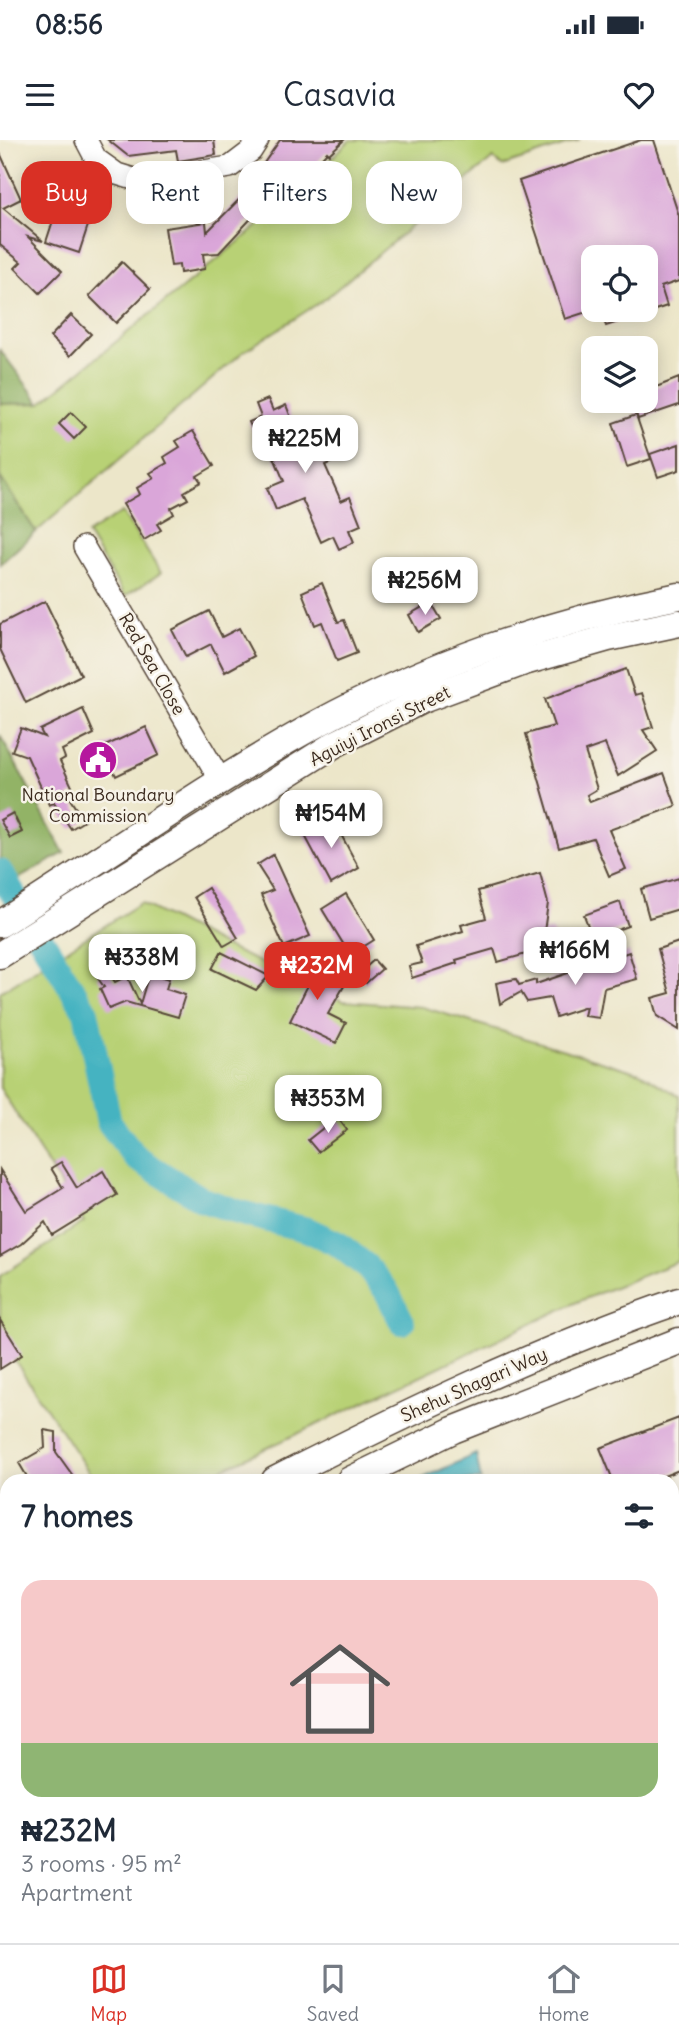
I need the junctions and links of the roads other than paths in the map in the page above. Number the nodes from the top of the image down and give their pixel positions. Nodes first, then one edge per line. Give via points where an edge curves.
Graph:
1 (86, 140) edge
2 (258, 140) edge
3 (84, 547) dead end
4 (679, 596) edge
5 (679, 623) edge
6 (220, 781) junction
7 (5, 936) edge
8 (679, 1301) edge
9 (679, 1341) edge
10 (287, 1474) edge
11 (362, 1474) edge

1 - 2 street via 96,159 117,174 140,181 230,167
3 - 6 street, Red Sea Close
4 - 6 main road, Aguiyi Ironsi Street via 523,638 418,674 315,725
5 - 7 main road, Aguiyi Ironsi Street via 524,662 422,700 335,744 68,912
6 - 7 main road, Aguiyi Ironsi Street via 54,889
8 - 10 main road, Shehu Shagari Way via 435,1399
9 - 11 main road, Shehu Shagari Way via 453,1430

